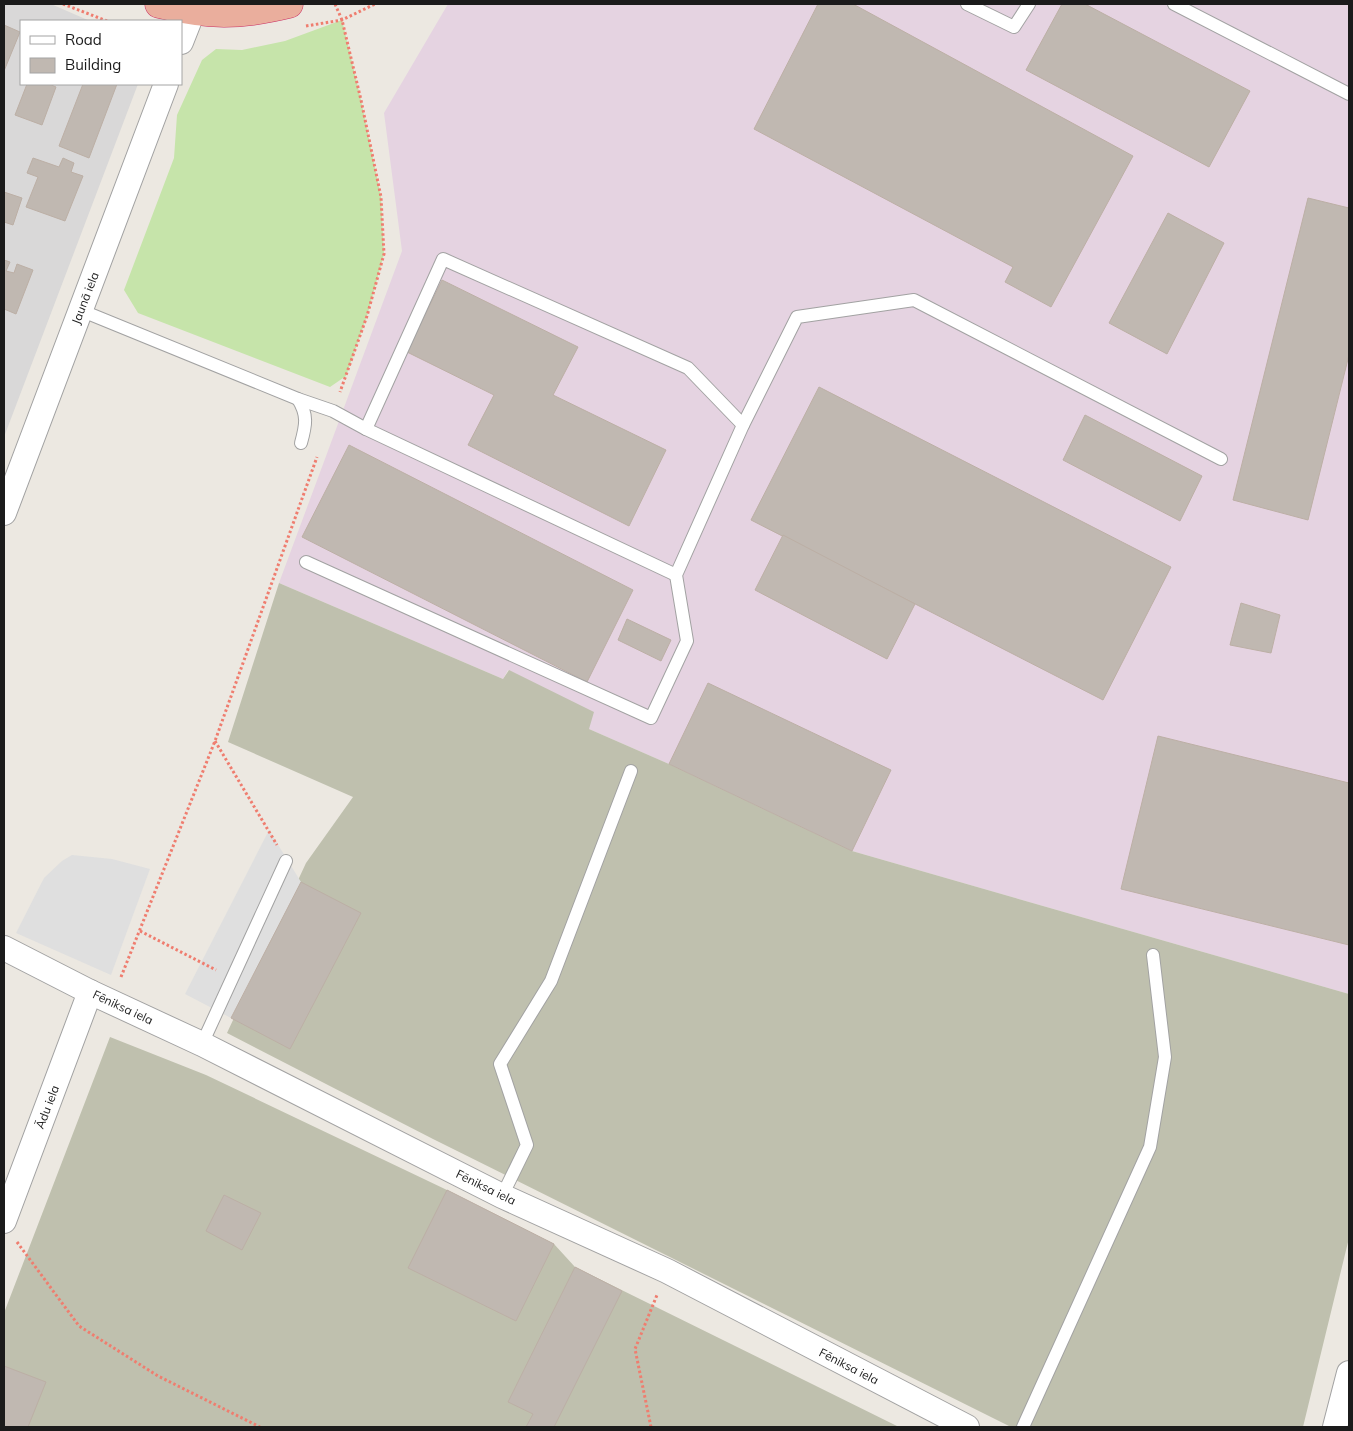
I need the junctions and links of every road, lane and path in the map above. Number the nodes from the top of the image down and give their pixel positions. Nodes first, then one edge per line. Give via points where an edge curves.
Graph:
1 (63, 4) edge
2 (159, 4) edge
3 (289, 4) edge
4 (335, 4) edge
5 (375, 4) edge
6 (967, 4) edge
7 (1029, 4) edge
8 (1174, 4) edge
9 (195, 8) edge
10 (105, 20) edge
11 (342, 20) junction
12 (182, 40) edge
13 (166, 85) edge
14 (1349, 94) edge
15 (80, 310) junction
16 (298, 399) junction
17 (333, 411) junction
18 (743, 426) junction
19 (366, 429) junction
20 (301, 443) dead end
21 (1220, 459) dead end
22 (4, 513) edge
23 (306, 562) dead end
24 (676, 575) junction
25 (215, 740) junction
26 (631, 771) dead end
27 (286, 860) joint
28 (140, 931) junction
29 (4, 948) edge
30 (1152, 955) dead end
31 (234, 980) junction
32 (101, 996) junction
33 (202, 1044) junction
34 (502, 1196) junction
35 (9, 1230) edge
36 (667, 1271) junction
37 (1349, 1373) edge
38 (260, 1427) edge
39 (651, 1427) edge
40 (967, 1427) edge
41 (1023, 1427) edge
42 (1335, 1427) edge

1 - 10 path
2 - 9 highway
3 - 9 highway via 256,12 218,14
4 - 11 path
5 - 11 path
6 - 7 lane via 1014,27
8 - 14 lane
9 - 12 street
11 - 17 path via 381,197 384,254 367,316
13 - 15 street, Jaunā iela
15 - 16 lane
15 - 22 street, Jaunā iela
16 - 17 lane
16 - 20 lane via 306,412
17 - 19 lane
17 - 25 path
18 - 19 lane via 688,368 443,259
18 - 21 lane via 797,317 914,300
18 - 24 lane
19 - 24 lane
23 - 24 lane via 651,718 686,641
25 - 27 path
25 - 28 path
26 - 34 lane via 551,982 500,1064 527,1146
27 - 31 lane
28 - 31 path
28 - 32 path
29 - 32 street, Fēniksa iela
30 - 41 lane via 1165,1057 1150,1147
31 - 33 lane
32 - 33 street, Fēniksa iela
32 - 35 street, Ādu iela
33 - 34 street, Fēniksa iela
34 - 36 street, Fēniksa iela
35 - 38 path via 79,1326 158,1376
36 - 39 path via 635,1349
36 - 40 street, Fēniksa iela
37 - 42 street

